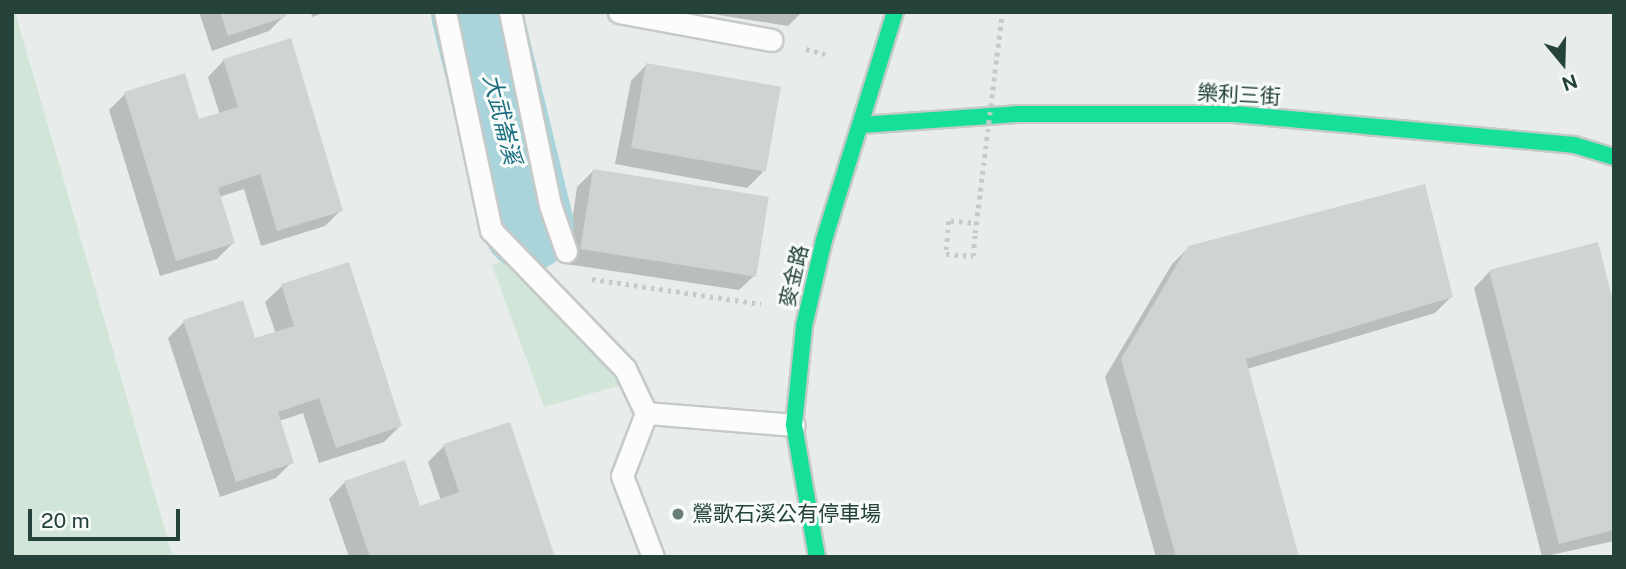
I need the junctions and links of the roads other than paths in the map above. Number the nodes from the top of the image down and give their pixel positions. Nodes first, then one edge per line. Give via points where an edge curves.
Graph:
1 (445, 12) edge
2 (510, 12) edge
3 (619, 12) edge
4 (895, 12) edge
5 (771, 40) dead end
6 (860, 125) junction
7 (1614, 157) edge
8 (566, 251) road end
9 (646, 413) junction
10 (794, 425) junction
11 (653, 557) edge
12 (817, 557) edge

1 - 9 lane via 491,230 625,369
2 - 8 lane via 550,205
3 - 5 lane
4 - 6 street, 麥金路
6 - 7 street, 樂利三街 via 1017,114 1234,114 1574,145
6 - 10 street, 麥金路 via 824,240 804,326
9 - 10 lane
9 - 11 lane via 622,475
10 - 12 street, 麥金路

